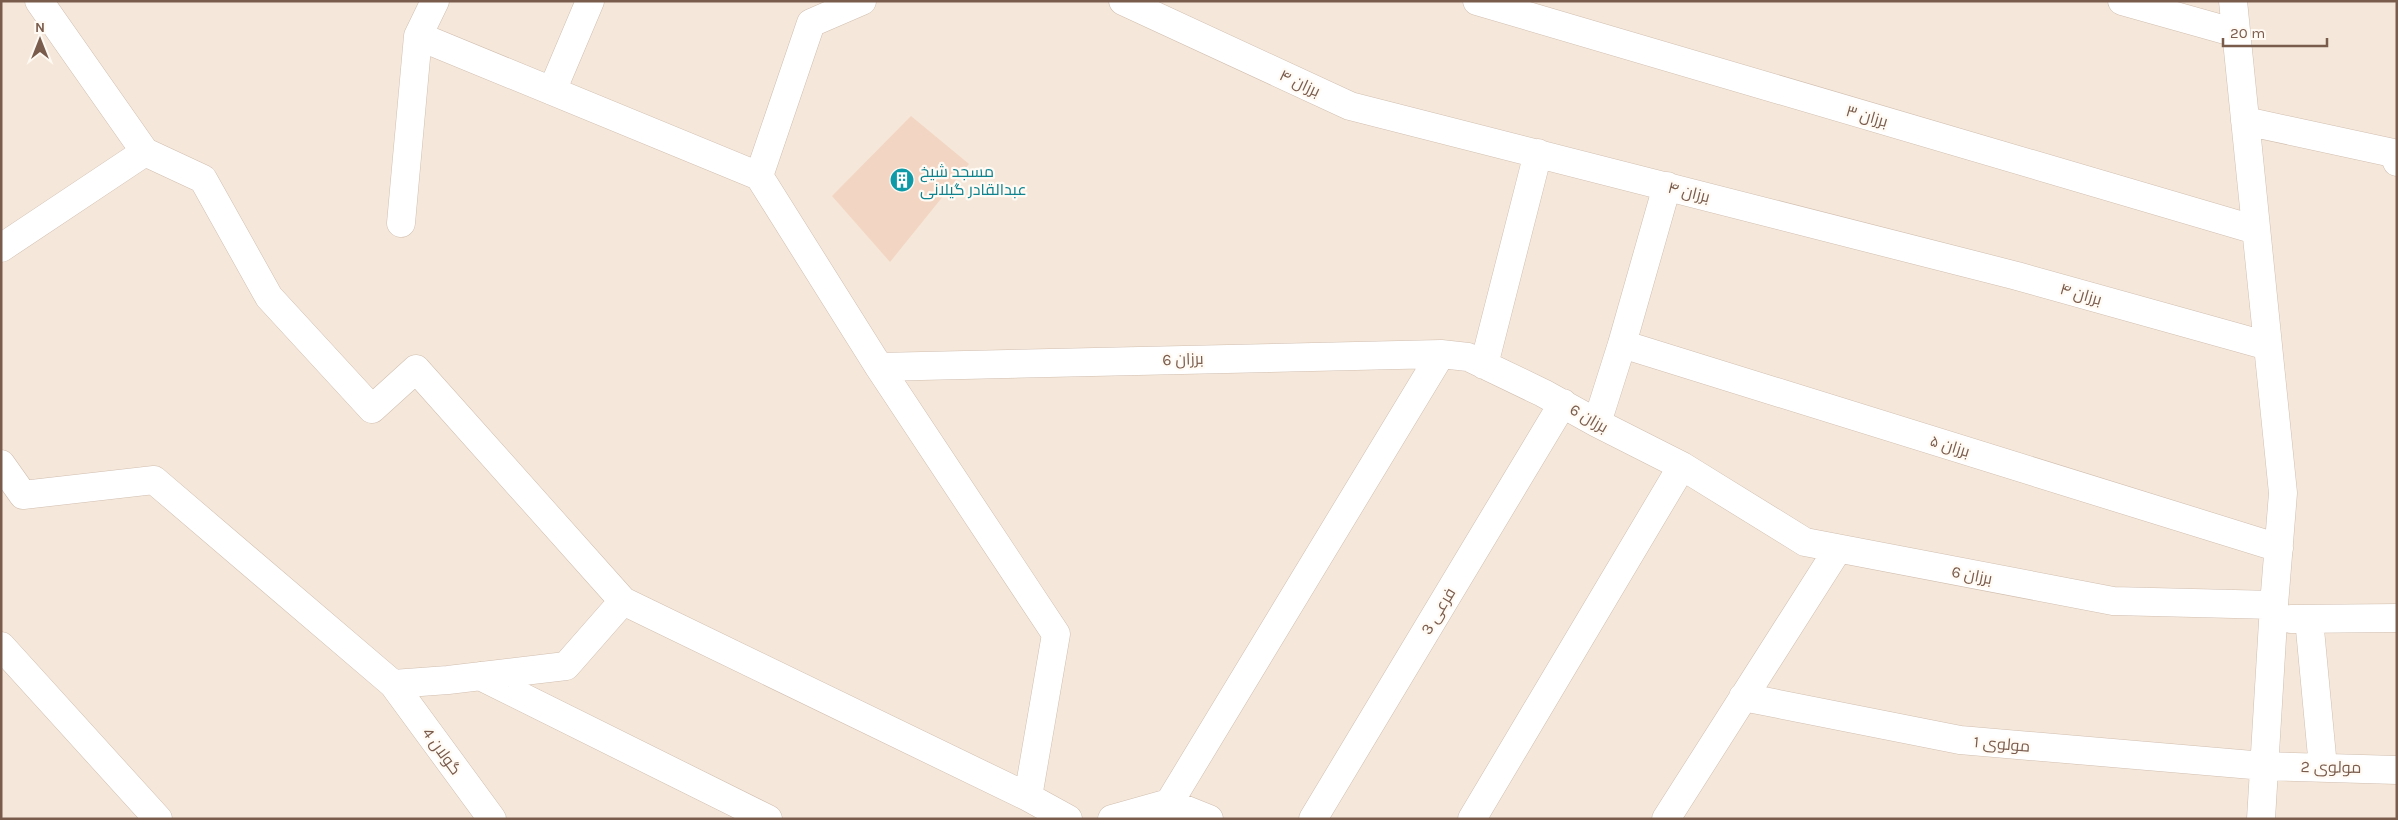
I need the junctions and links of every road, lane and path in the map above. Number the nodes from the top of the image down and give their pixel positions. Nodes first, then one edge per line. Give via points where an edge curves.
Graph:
1 (39, 1) edge
2 (435, 1) edge
3 (590, 1) edge
4 (862, 1) edge
5 (1123, 1) edge
6 (1477, 1) edge
7 (2122, 1) edge
8 (2233, 1) edge
9 (812, 12) edge
10 (2236, 33) junction
11 (418, 36) junction
12 (552, 91) junction
13 (2245, 121) junction
14 (145, 152) junction
15 (1538, 153) junction
16 (2397, 162) edge
17 (759, 176) junction
18 (1667, 186) junction
19 (402, 223) dead end
20 (2256, 230) junction
21 (1, 248) edge
22 (1622, 344) junction
23 (2268, 346) junction
24 (1441, 354) junction
25 (1484, 365) junction
26 (879, 367) junction
27 (1563, 403) junction
28 (1596, 423) junction
29 (1, 464) edge
30 (1682, 466) junction
31 (12, 499) edge
32 (2278, 548) junction
33 (1838, 549) junction
34 (623, 602) junction
35 (2274, 612) junction
36 (2397, 618) edge
37 (2309, 619) junction
38 (1, 646) edge
39 (480, 676) junction
40 (392, 684) junction
41 (1743, 697) junction
42 (2264, 766) junction
43 (2323, 767) junction
44 (2397, 770) edge
45 (1028, 797) junction
46 (1169, 803) junction
47 (158, 819) edge
48 (492, 819) edge
49 (768, 819) edge
50 (1068, 819) edge
51 (1112, 819) edge
52 (1209, 819) edge
53 (1313, 819) edge
54 (1472, 819) edge
55 (1666, 819) edge
56 (2261, 819) edge

1 - 14 street
2 - 11 street
3 - 12 street
4 - 9 street
5 - 15 street, برزان ۴ via 1350,106
6 - 20 street, برزان ۳
7 - 10 street
8 - 10 street
9 - 17 street
10 - 13 street
11 - 12 street
11 - 19 street
12 - 17 street
13 - 16 street via 2393,153
13 - 20 street
14 - 21 street
14 - 34 street via 203,178 269,297 372,409 416,369
15 - 18 street, برزان ۴
15 - 25 street
17 - 26 street
18 - 22 street
18 - 23 street, برزان ۴ via 2018,276
20 - 23 street
22 - 28 street
22 - 32 street, برزان ۵
23 - 32 street via 2283,493
24 - 25 street, برزان 6 via 1468,357
24 - 26 street, برزان 6
24 - 46 street
25 - 27 street, برزان 6
26 - 45 street via 1056,634
27 - 28 street, برزان 6
27 - 53 street, فرعی 3
28 - 30 street, برزان 6
29 - 31 street
30 - 33 street, برزان 6 via 1805,542
30 - 54 street
31 - 40 street, گولان 4 via 154,480
32 - 35 street
33 - 35 street, برزان 6 via 2113,602
33 - 41 street
34 - 39 street via 566,666
34 - 45 street
35 - 37 street, برزان 6
35 - 42 street
36 - 37 street, برزان 6
37 - 43 street
38 - 47 street
39 - 40 street
39 - 49 street
40 - 48 street, گولان 4
41 - 42 street, مولوی 1 via 1960,740
41 - 55 street
42 - 43 street, مولوی 2
42 - 56 street
43 - 44 street, مولوی 2
45 - 50 street
46 - 51 street
46 - 52 street

